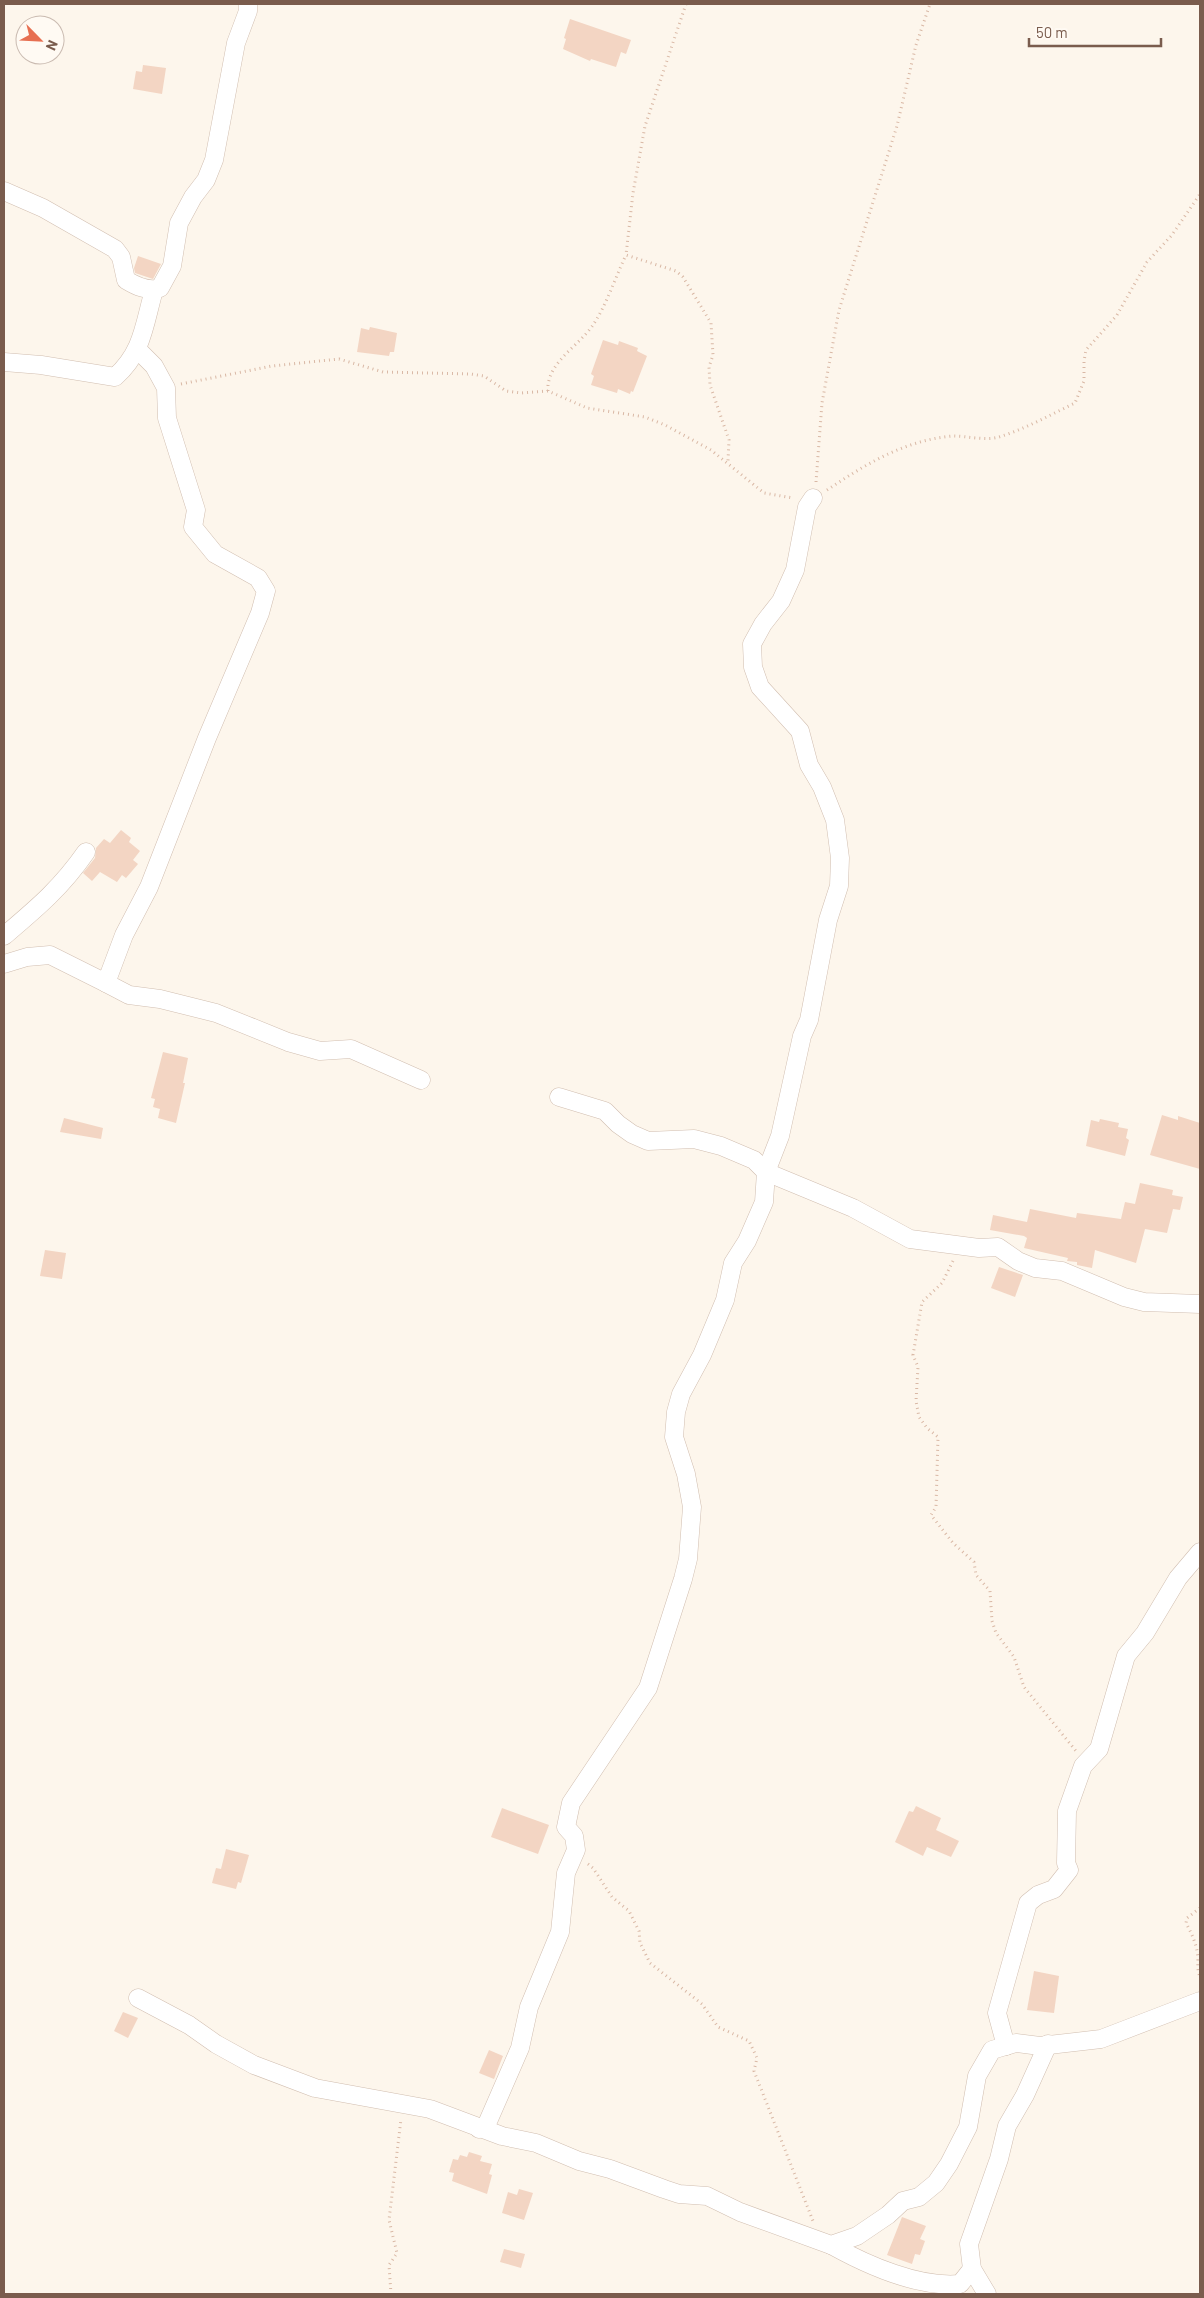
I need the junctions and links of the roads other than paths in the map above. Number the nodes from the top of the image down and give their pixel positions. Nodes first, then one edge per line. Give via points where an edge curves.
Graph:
1 (248, 4) edge
2 (4, 191) edge
3 (154, 290) junction
4 (138, 350) junction
5 (4, 362) edge
6 (815, 497) road end
7 (86, 852) dead end
8 (4, 936) edge
9 (4, 964) edge
10 (106, 983) junction
11 (421, 1080) dead end
12 (559, 1097) dead end
13 (766, 1172) junction
14 (1200, 1304) edge
15 (1200, 1552) edge
16 (138, 1998) dead end
17 (1200, 2001) edge
18 (1048, 2044) junction
19 (1006, 2046) junction
20 (479, 2129) junction
21 (831, 2245) junction
22 (972, 2269) junction
23 (987, 2294) edge

1 - 3 street via 236,42 214,160 206,180 179,223 172,266 160,288
2 - 3 street via 43,208 115,249 121,257 126,280 137,287
3 - 4 street
4 - 5 street via 115,377
4 - 10 street via 154,366 166,388 167,418 196,510 193,527 215,554 258,578 266,591 260,613 149,887 124,935
6 - 13 street via 807,507 795,570 781,601 752,644 752,667 760,687 800,731 809,765 835,820 840,858 839,886 828,920 809,1020 802,1036 780,1136
7 - 8 street via 49,898
9 - 10 street via 50,955
10 - 11 street via 129,995 216,1013 296,1044 320,1050 351,1049
12 - 13 street via 606,1111 632,1134 648,1141 694,1139 754,1160
13 - 14 street via 853,1208 910,1239 979,1248 998,1247 1035,1268 1062,1272 1124,1297 1144,1302
13 - 20 street via 764,1202 747,1241 732,1263 725,1300 681,1394 676,1412 674,1437 692,1507 683,1579 648,1688 572,1803 566,1827 574,1836 576,1850 566,1873 560,1932 530,2007 520,2048 486,2126
15 - 19 street via 1178,1578 1145,1633 1126,1656 1099,1749 1083,1766 1067,1811 1066,1856 1069,1870 1054,1890 1038,1895 1028,1903 997,2014
16 - 20 street via 190,2024 216,2044 254,2065 316,2088 430,2109
17 - 18 street via 1101,2038
18 - 19 street via 1016,2043
18 - 22 street via 1007,2126 999,2159 969,2244
19 - 21 street via 992,2050 977,2076 968,2127 936,2183 918,2196 903,2201 857,2236
20 - 21 street via 536,2143 672,2192 708,2196 740,2212
21 - 22 street via 889,2272 946,2286 960,2284
22 - 23 street

